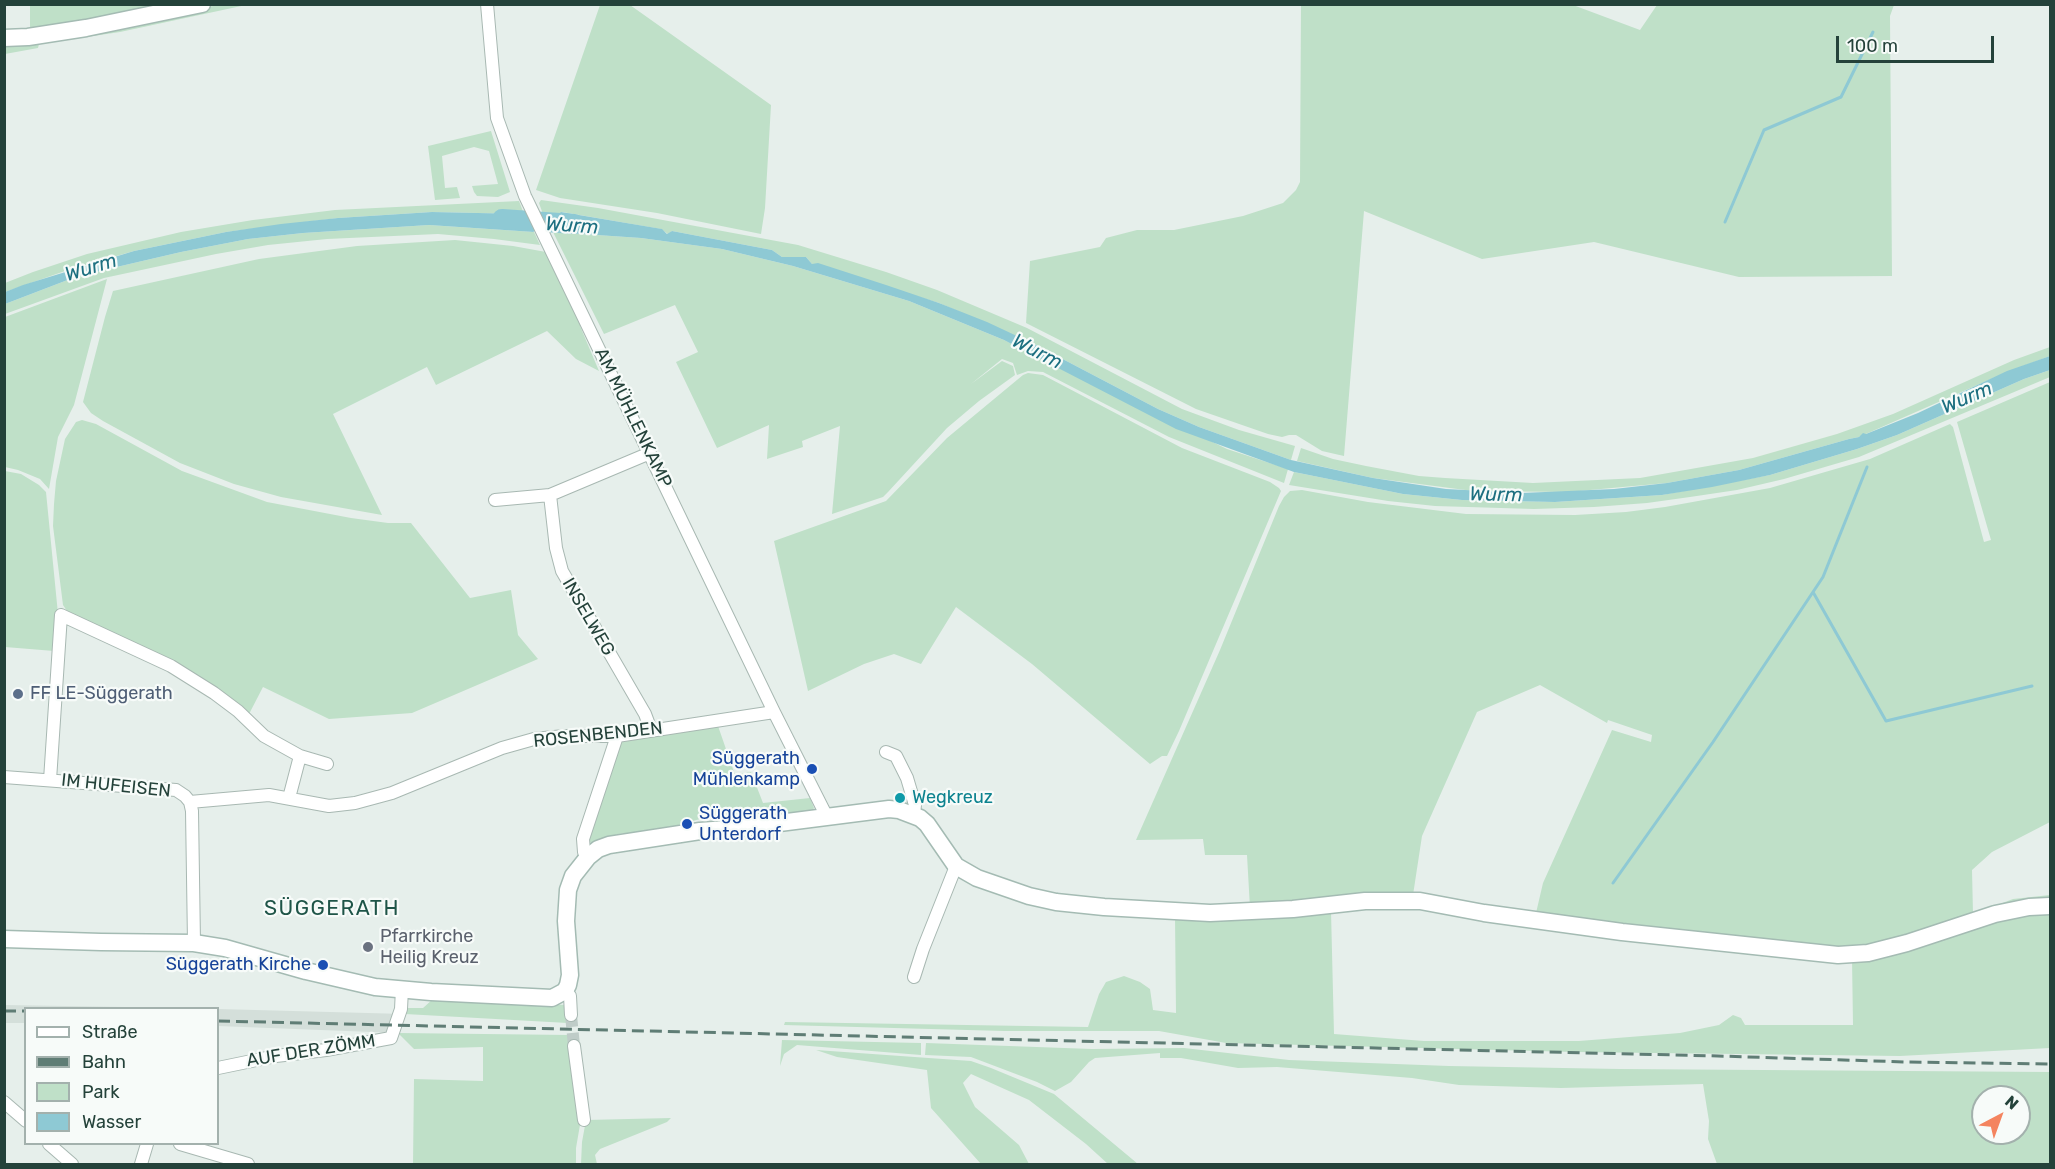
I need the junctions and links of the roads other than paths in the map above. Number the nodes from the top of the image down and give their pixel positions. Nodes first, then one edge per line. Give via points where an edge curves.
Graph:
1 (202, 4) edge
2 (487, 4) edge
3 (4, 38) edge
4 (650, 453) junction
5 (550, 495) junction
6 (495, 500) dead end
7 (774, 712) junction
8 (651, 730) junction
9 (617, 736) junction
10 (886, 752) dead end
11 (300, 756) junction
12 (327, 764) dead end
13 (4, 777) edge
14 (50, 780) junction
15 (289, 798) junction
16 (190, 802) junction
17 (914, 814) junction
18 (827, 817) junction
19 (588, 857) junction
20 (956, 867) junction
21 (2050, 906) edge
22 (4, 939) edge
23 (194, 943) junction
24 (914, 977) dead end
25 (402, 990) junction
26 (564, 991) junction
27 (571, 1015) tunnel mouth
28 (574, 1046) tunnel mouth
29 (219, 1068) edge
30 (4, 1102) edge
31 (24, 1119) edge
32 (584, 1120) dead end
33 (51, 1145) edge
34 (146, 1145) edge
35 (186, 1145) edge
36 (72, 1164) edge
37 (141, 1164) edge
38 (248, 1164) edge

1 - 3 main road via 63,32
2 - 4 street, AM MÜHLENKAMP via 497,118 525,196
4 - 5 street
4 - 7 street, AM MÜHLENKAMP
5 - 6 street
5 - 8 street, INSELWEG via 562,571
7 - 8 street, ROSENBENDEN
7 - 18 street, AM MÜHLENKAMP
8 - 9 street, ROSENBENDEN
9 - 15 street, ROSENBENDEN via 534,739 392,793 355,803 329,806
9 - 19 street via 583,839
10 - 17 street via 896,756 907,778
11 - 12 street
11 - 14 street via 264,736 238,711 171,666 61,615
11 - 15 street
13 - 14 street, IM HUFEISEN
14 - 16 street, IM HUFEISEN via 176,790
15 - 16 street, ROSENBENDEN via 269,795
16 - 23 street, IM HUFEISEN
17 - 18 main road via 889,809
17 - 20 main road via 927,824
18 - 19 main road via 609,844
19 - 26 main road via 568,890 570,975
20 - 21 main road via 1029,896 1104,907 1210,913 1365,901 1420,901 1622,932 1838,955 1868,953 1995,914
20 - 24 street
22 - 23 main road
23 - 25 main road via 375,987
25 - 26 main road via 552,998
25 - 29 street, AUF DER ZÖMM via 401,1009 391,1038
26 - 27 street via 570,996
28 - 32 street
30 - 31 street
33 - 36 street
34 - 37 street
35 - 38 street

